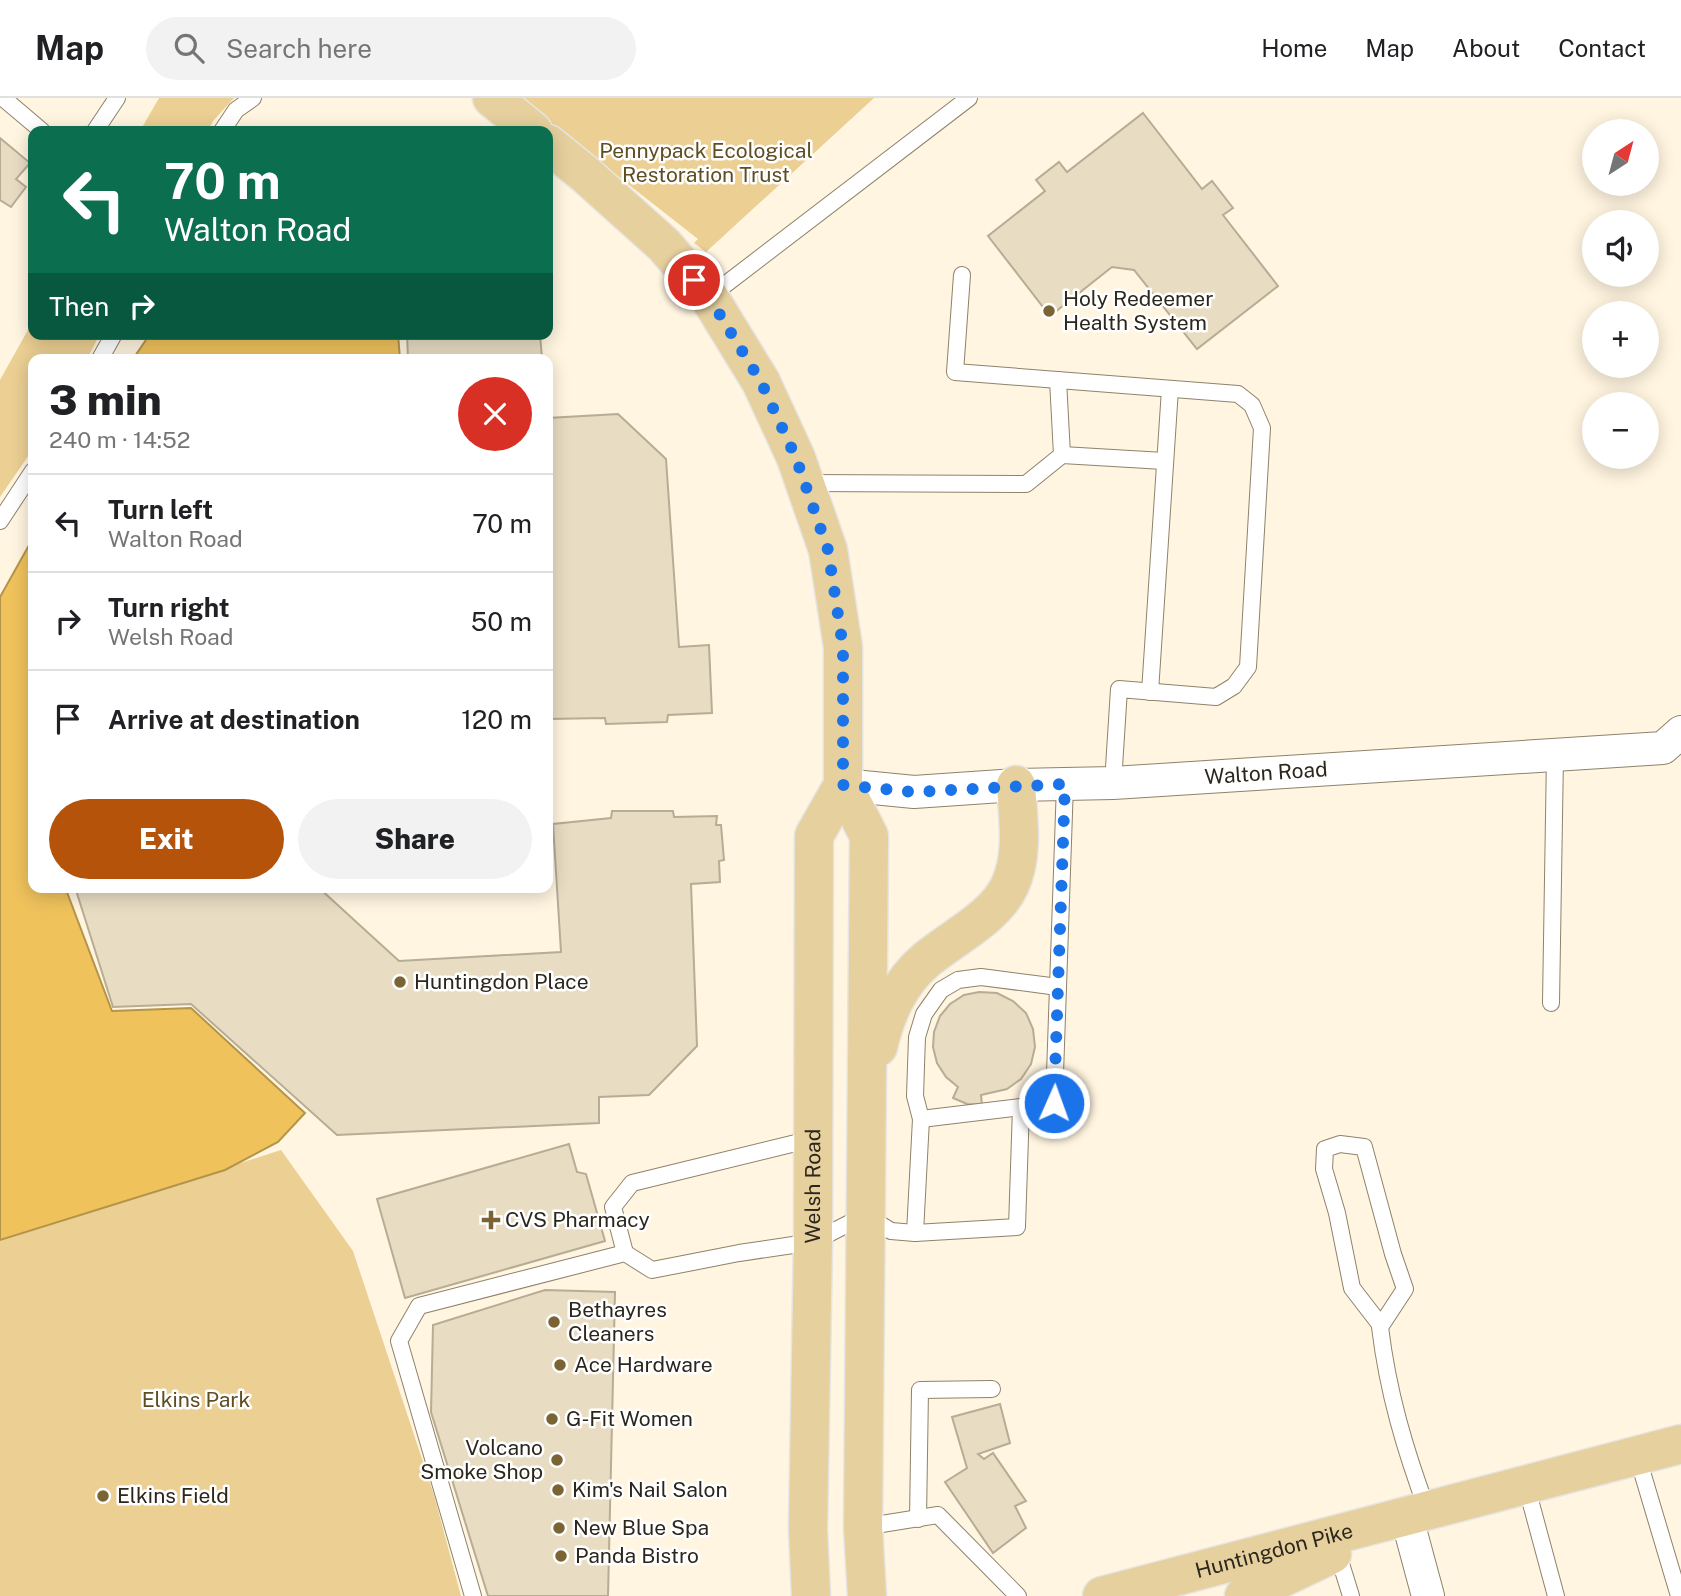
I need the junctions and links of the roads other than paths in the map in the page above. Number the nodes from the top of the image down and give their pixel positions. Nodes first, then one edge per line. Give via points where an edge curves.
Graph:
1 (3, 98) edge
2 (117, 98) edge
3 (253, 98) edge
4 (492, 98) edge
5 (969, 98) edge
6 (36, 126) edge
7 (98, 126) edge
8 (225, 126) edge
9 (527, 126) edge
10 (553, 148) edge
11 (962, 275) dead end
12 (709, 297) junction
13 (1058, 380) junction
14 (1170, 389) junction
15 (1062, 455) junction
16 (1164, 461) junction
17 (28, 479) edge
18 (805, 483) junction
19 (0, 521) edge
20 (1150, 692) junction
21 (1675, 743) edge
22 (1555, 755) junction
23 (1113, 783) junction
24 (1065, 784) junction
25 (843, 785) junction
26 (1016, 785) junction
27 (1058, 987) junction
28 (1551, 1003) dead end
29 (867, 1086) junction
30 (1021, 1107) junction
31 (921, 1119) junction
32 (812, 1139) junction
33 (865, 1215) junction
34 (915, 1233) junction
35 (813, 1242) junction
36 (625, 1253) junction
37 (1380, 1327) junction
38 (992, 1389) dead end
39 (1681, 1444) edge
40 (1637, 1455) junction
41 (1526, 1485) junction
42 (1417, 1515) junction
43 (918, 1518) junction
44 (863, 1527) junction
45 (1337, 1551) junction
46 (473, 1596) edge
47 (811, 1596) edge
48 (867, 1596) edge
49 (1018, 1596) edge
50 (1102, 1596) edge
51 (1244, 1596) edge
52 (1351, 1596) edge
53 (1428, 1596) edge
54 (1556, 1596) edge
55 (1679, 1596) edge

1 - 6 lane
2 - 7 lane
3 - 8 lane via 236,110
4 - 9 main road
5 - 12 lane
10 - 12 main road, Welsh Road via 664,246
11 - 13 lane via 955,372
12 - 18 main road, Welsh Road via 761,382
13 - 14 lane
13 - 15 lane
14 - 16 lane
14 - 20 lane via 1238,394 1252,405 1262,428 1248,667 1234,686 1216,697
15 - 16 lane
15 - 18 lane via 1026,484
16 - 20 lane
17 - 19 lane
18 - 25 main road, Welsh Road via 828,550 843,647
20 - 23 lane via 1118,689
21 - 22 street, Walton Road
22 - 23 street, Walton Road
22 - 28 lane
23 - 24 street, Walton Road
24 - 26 street, Walton Road
24 - 27 lane
25 - 26 street, Walton Road via 914,792
25 - 29 main road, Welsh Road via 869,836
25 - 32 main road, Welsh Road via 814,836
26 - 29 main road via 1019,849 1009,887 988,913 924,961 904,985 887,1013
27 - 30 lane via 1054,1103
27 - 31 lane via 981,977 958,980 941,990 924,1014 917,1037 915,1096
29 - 33 main road, Welsh Road
30 - 31 lane
30 - 34 lane via 1017,1227
31 - 34 lane
32 - 35 main road, Welsh Road
32 - 36 lane via 632,1183 613,1207
33 - 34 lane via 891,1231
33 - 35 lane
33 - 44 main road, Welsh Road
35 - 36 lane via 653,1270
35 - 47 main road, Welsh Road
36 - 46 lane via 419,1306 399,1341
37 - 37 lane via 1352,1288 1325,1169 1325,1149 1340,1144 1364,1147 1405,1289
37 - 42 lane
38 - 43 lane via 920,1390
39 - 40 main road, Huntingdon Pike
40 - 41 main road, Huntingdon Pike
40 - 55 lane
41 - 42 main road, Huntingdon Pike
41 - 54 lane
42 - 45 main road, Huntingdon Pike
42 - 50 main road, Huntingdon Pike
42 - 53 street
43 - 44 lane
43 - 49 lane via 938,1515
44 - 48 main road, Welsh Road
45 - 51 main road, Huntingdon Pike
45 - 52 lane

